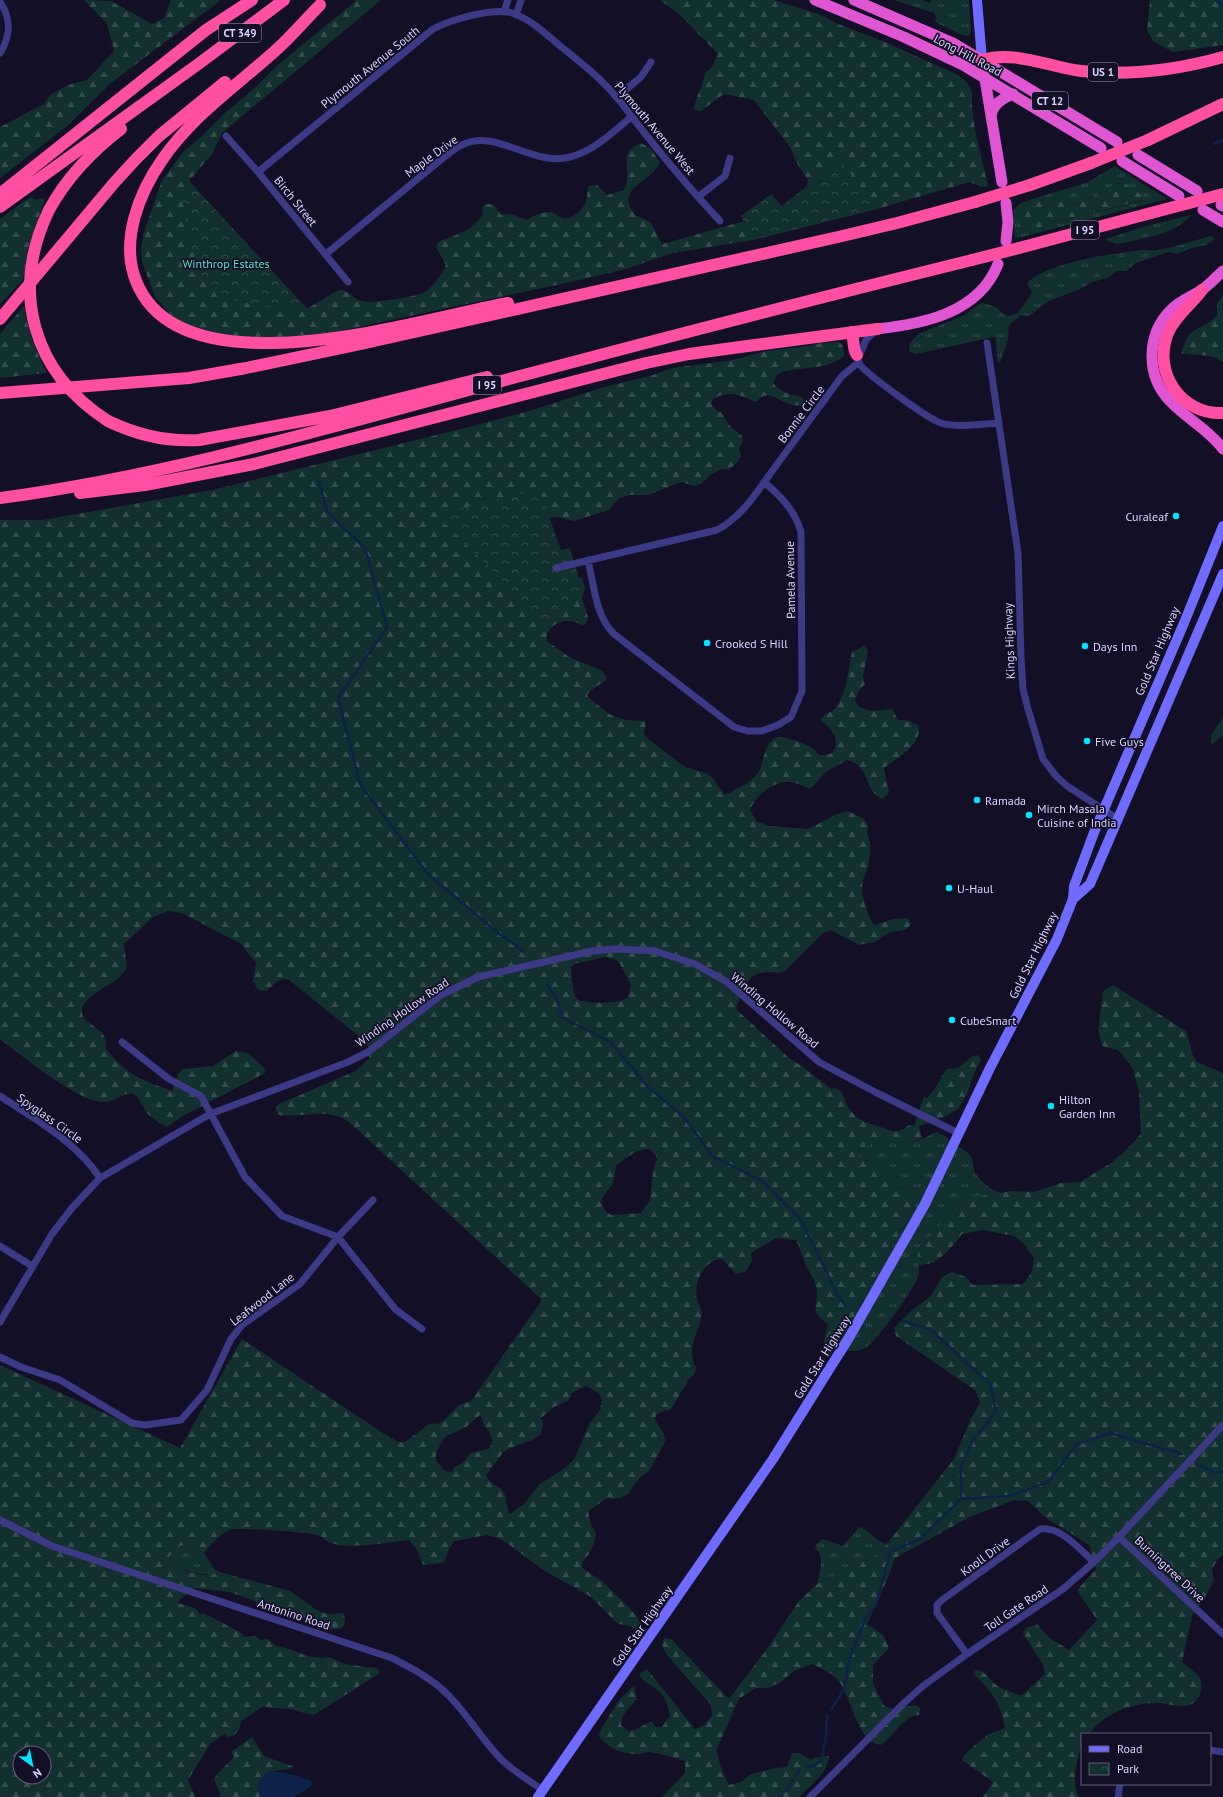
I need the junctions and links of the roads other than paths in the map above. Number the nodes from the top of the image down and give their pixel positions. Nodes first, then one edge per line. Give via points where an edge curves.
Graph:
1 (241, 0) edge
2 (252, 0) edge
3 (284, 0) edge
4 (508, 0) edge
5 (521, 0) edge
6 (815, 0) edge
7 (854, 0) edge
8 (977, 0) edge
9 (0, 2) edge
10 (324, 3) edge
11 (510, 13) junction
12 (206, 30) junction
13 (0, 53) edge
14 (1223, 57) edge
15 (982, 60) junction
16 (651, 62) dead end
17 (197, 65) junction
18 (984, 77) junction
19 (1013, 94) junction
20 (617, 97) junction
21 (1223, 104) edge
22 (631, 117) junction
23 (991, 122) junction
24 (226, 136) dead end
25 (1117, 142) dead end
26 (1101, 148) dead end
27 (1138, 155) dead end
28 (730, 158) dead end
29 (1122, 161) dead end
30 (258, 172) junction
31 (1002, 182) dead end
32 (1197, 191) dead end
33 (0, 194) edge
34 (1179, 196) dead end
35 (698, 197) junction
36 (1222, 202) edge
37 (1006, 203) dead end
38 (0, 207) edge
39 (1203, 210) dead end
40 (720, 221) dead end
41 (1223, 222) edge
42 (1006, 241) dead end
43 (326, 254) junction
44 (998, 264) dead end
45 (1223, 270) edge
46 (910, 275) junction
47 (348, 282) dead end
48 (622, 285) junction
49 (1202, 290) junction
50 (0, 319) edge
51 (877, 329) junction
52 (851, 332) junction
53 (987, 343) dead end
54 (858, 358) junction
55 (0, 393) edge
56 (1223, 413) edge
57 (999, 423) junction
58 (1223, 449) edge
59 (764, 482) junction
60 (0, 498) edge
61 (0, 504) edge
62 (1223, 526) edge
63 (588, 560) junction
64 (556, 568) dead end
65 (1223, 574) edge
66 (1103, 810) junction
67 (1118, 819) junction
68 (1073, 899) junction
69 (122, 1042) dead end
70 (0, 1096) edge
71 (210, 1114) junction
72 (958, 1132) junction
73 (100, 1178) junction
74 (374, 1200) dead end
75 (338, 1237) junction
76 (0, 1246) edge
77 (32, 1266) junction
78 (0, 1322) edge
79 (422, 1329) dead end
80 (0, 1356) edge
81 (1223, 1425) edge
82 (0, 1520) edge
83 (1119, 1537) junction
84 (1094, 1562) junction
85 (1223, 1634) edge
86 (967, 1654) junction
87 (1211, 1750) edge
88 (1223, 1752) edge
89 (1120, 1785) edge
90 (540, 1794) edge
91 (810, 1797) edge
92 (1118, 1797) edge

1 - 12 highway
2 - 12 highway
3 - 17 highway, CT 349
4 - 11 street
5 - 11 street
6 - 18 highway, Long Hill Road via 917,43
7 - 15 highway, Long Hill Road via 931,32
8 - 15 main road
9 - 13 street via 9,26
10 - 48 highway via 275,51 184,131 150,180 142,196 132,230 131,262 138,287 161,315 189,331 223,341 292,343 359,334 499,304
10 - 50 highway via 159,136 114,183
11 - 20 street, Plymouth Avenue West via 525,19 547,35
11 - 30 street, Plymouth Avenue South via 496,11 445,23 433,29
12 - 33 highway
14 - 15 highway, US 1 via 1170,68 1124,72 1076,70 1015,57
15 - 18 highway
15 - 25 highway, Long Hill Road / CT 12
16 - 20 street via 641,77
17 - 38 highway
17 - 46 highway, bridge via 91,154 66,182 48,210 38,233 31,265 31,301 37,334 61,378 84,403 108,421 142,435 180,441 258,431 373,406 757,308
18 - 19 highway, Long Hill Road
18 - 23 highway
19 - 23 highway via 994,107
19 - 26 highway, Long Hill Road
20 - 22 street, Plymouth Avenue West
21 - 48 highway, bridge via 1148,140 1091,163 975,202 897,223
22 - 35 street, Plymouth Avenue West
22 - 43 street, Maple Drive via 592,147 570,157 544,158 490,141 464,144 443,158
23 - 31 highway
24 - 30 street, Birch Street
27 - 32 highway
28 - 35 street via 725,176
29 - 34 highway
30 - 43 street, Birch Street
35 - 40 street, Plymouth Avenue West
36 - 46 highway, I 95, bridge via 1151,213
37 - 42 highway
39 - 41 highway
43 - 47 street, Birch Street
44 - 51 highway via 984,286 957,309 921,323
45 - 49 highway
46 - 60 highway, I 95 via 288,439 139,474
48 - 55 highway via 354,346 219,373 189,378
49 - 56 highway via 1177,317 1169,330 1163,350 1164,364 1170,384 1186,402 1204,412
49 - 58 highway via 1177,304 1160,323 1154,342 1153,367 1157,382 1169,400
51 - 52 highway
51 - 54 street via 866,340
52 - 54 highway
52 - 61 highway via 688,354 646,363 322,448 210,473 145,485
53 - 57 street, Kings Highway
54 - 57 street via 864,368 941,423
54 - 59 street, Bonnie Circle
57 - 66 street, Kings Highway via 1018,553 1021,658 1023,689 1028,709 1043,759 1050,770 1067,786
59 - 63 street via 738,516 717,530
59 - 63 street, Pamela Avenue via 790,508 801,532 802,691 791,716 778,725 762,731 734,727 614,634 606,626 599,611
62 - 66 main road, Gold Star Highway
63 - 64 street
65 - 67 main road, Gold Star Highway
66 - 67 street, Kings Highway
66 - 68 main road, Gold Star Highway via 1074,886
67 - 68 main road, Gold Star Highway via 1090,884
68 - 72 main road, Gold Star Highway via 1057,939
69 - 71 street via 169,1079 201,1096
70 - 73 street, Spyglass Circle via 72,1146 91,1163
71 - 72 street, Winding Hollow Road via 348,1062 368,1052 441,995 478,977 592,951 616,949 655,951 695,964 727,982 819,1062
71 - 73 street, Winding Hollow Road
71 - 75 street via 245,1177 282,1216
72 - 90 main road, Gold Star Highway via 925,1204 805,1409 751,1491
73 - 77 street, Winding Hollow Road via 72,1208
74 - 75 street, Leafwood Lane
75 - 79 street via 395,1309
75 - 80 street, Leafwood Lane via 300,1284 242,1325 230,1339 206,1390 181,1420 145,1425 132,1422 60,1380 21,1367
76 - 77 street
77 - 78 street, Winding Hollow Road
81 - 83 street, Toll Gate Road
82 - 90 street, Antonino Road via 52,1546 392,1658 422,1674 445,1692 499,1757
83 - 84 street, Toll Gate Road
83 - 85 street, Burningtree Drive
84 - 86 street, Toll Gate Road via 1063,1589
84 - 86 street, Knoll Drive via 1057,1531 1040,1529 937,1605 937,1613
86 - 91 street, Toll Gate Road via 905,1702
87 - 88 street
89 - 92 street

